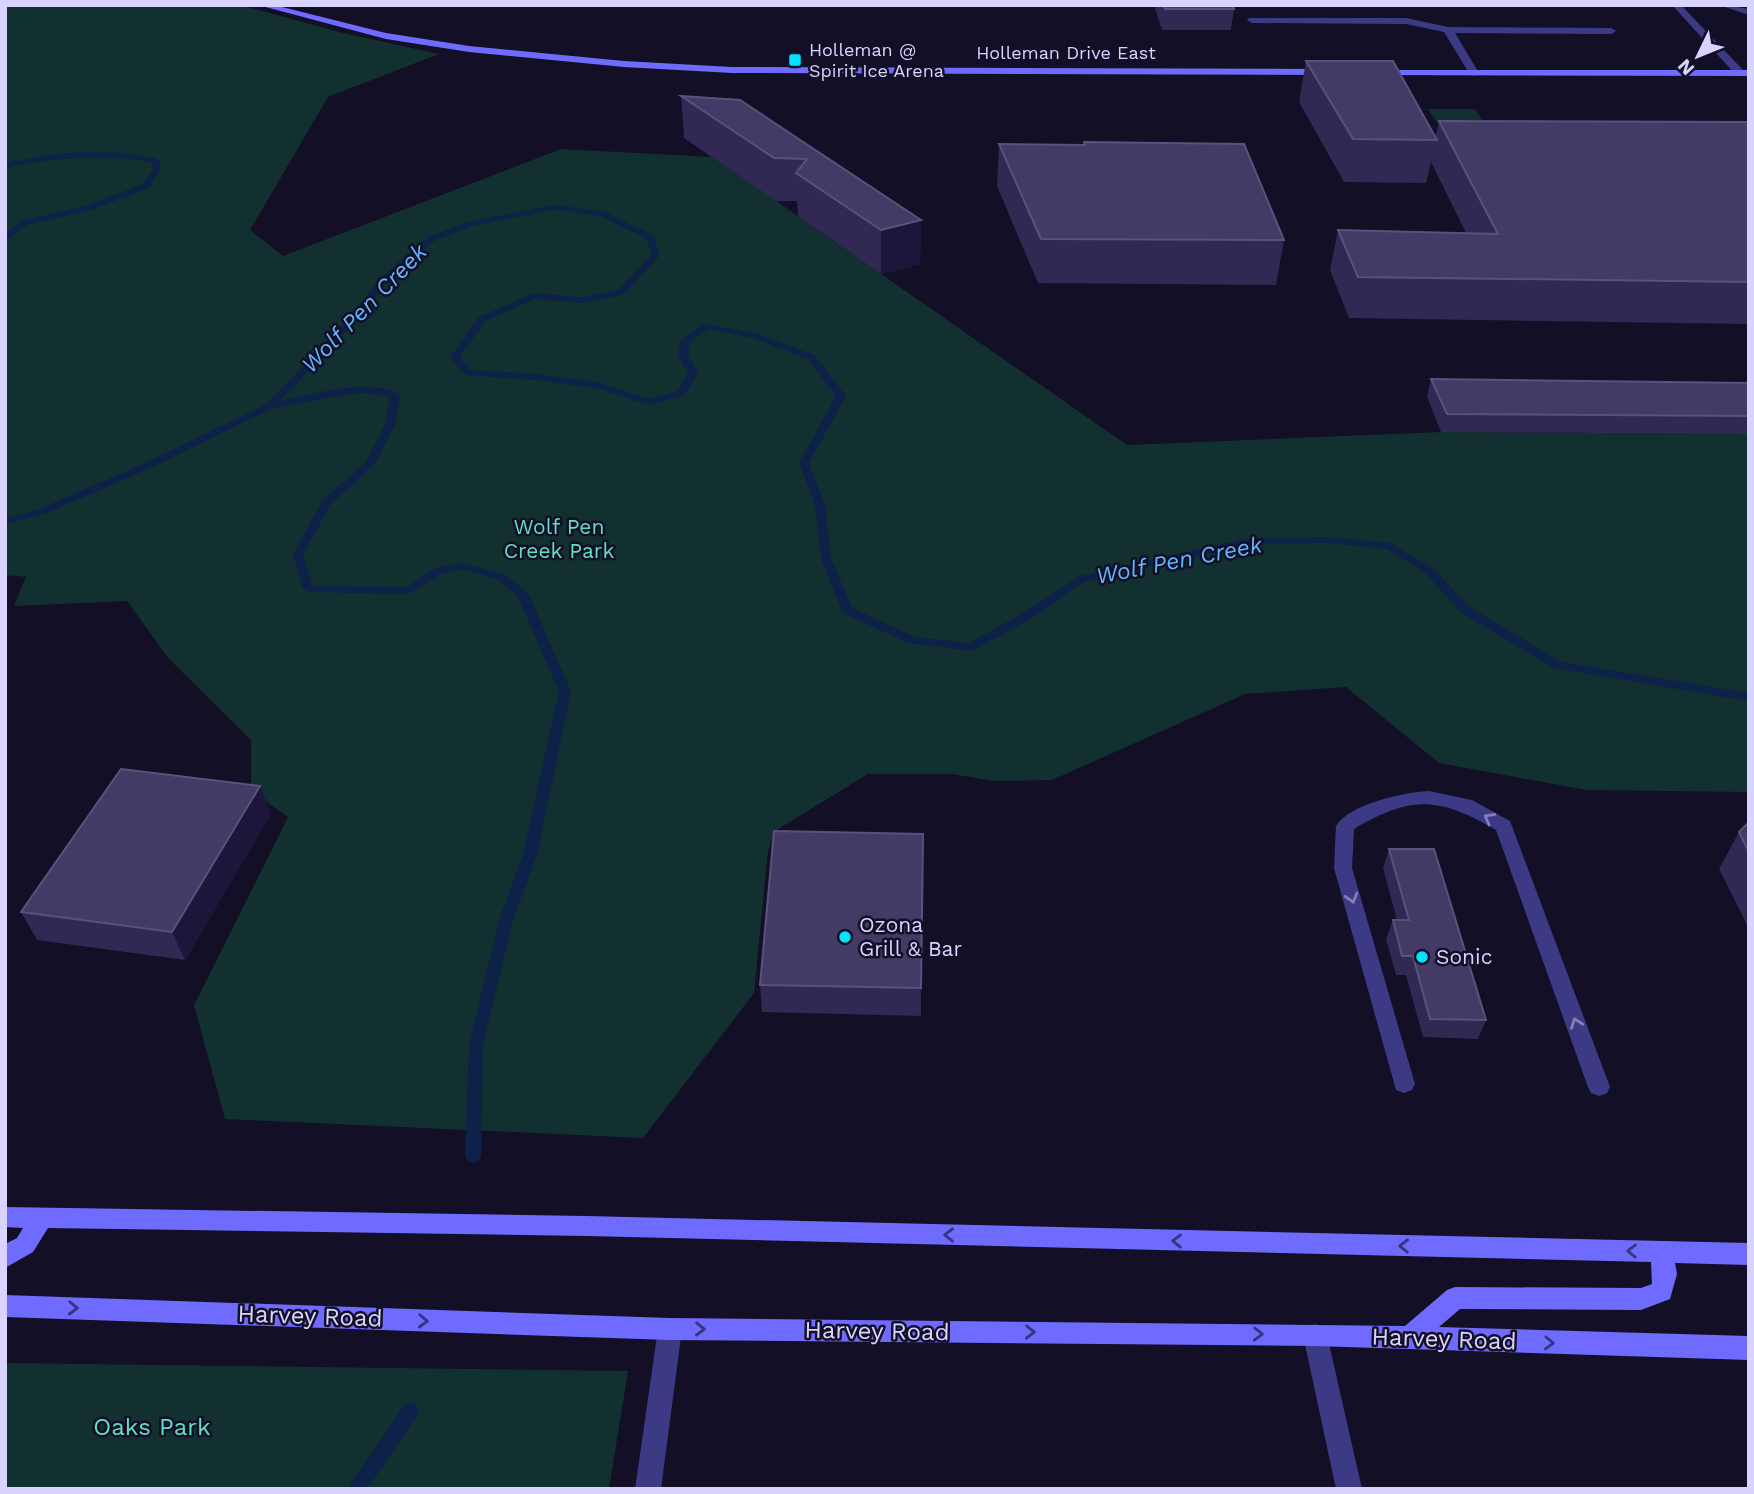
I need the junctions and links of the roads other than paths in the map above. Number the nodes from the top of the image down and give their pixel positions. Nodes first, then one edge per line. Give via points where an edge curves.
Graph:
1 (262, 5) edge
2 (1676, 5) edge
3 (1728, 5) edge
4 (1749, 12) edge
5 (1252, 20) dead end
6 (1448, 30) junction
7 (1611, 32) dead end
8 (1338, 72) edge
9 (1365, 72) edge
10 (1474, 72) junction
11 (1744, 73) edge
12 (1404, 1084) dead end
13 (1599, 1087) dead end
14 (5, 1217) edge
15 (42, 1218) junction
16 (1661, 1252) junction
17 (1749, 1254) edge
18 (5, 1257) edge
19 (5, 1306) edge
20 (670, 1329) junction
21 (1315, 1335) junction
22 (1408, 1339) junction
23 (1749, 1348) edge
24 (648, 1489) edge
25 (1349, 1489) edge

1 - 8 main road, Holleman Drive East via 386,36 469,50 624,64 732,70
2 - 11 street
3 - 4 street
5 - 6 street via 1403,17
6 - 7 street
6 - 10 street
9 - 10 main road
10 - 11 main road
13 -> 12 street via 1504,826 1462,803 1422,796 1374,808 1345,827 1343,868
14 - 15 main road
16 -> 15 main road
15 - 18 main road via 25,1245
16 - 17 main road
16 - 22 main road via 1662,1292 1641,1299 1455,1298
19 -> 20 main road, Harvey Road
20 -> 21 main road, Harvey Road
20 - 24 street
21 - 22 main road, Harvey Road
21 - 25 street
22 -> 23 main road, Harvey Road

